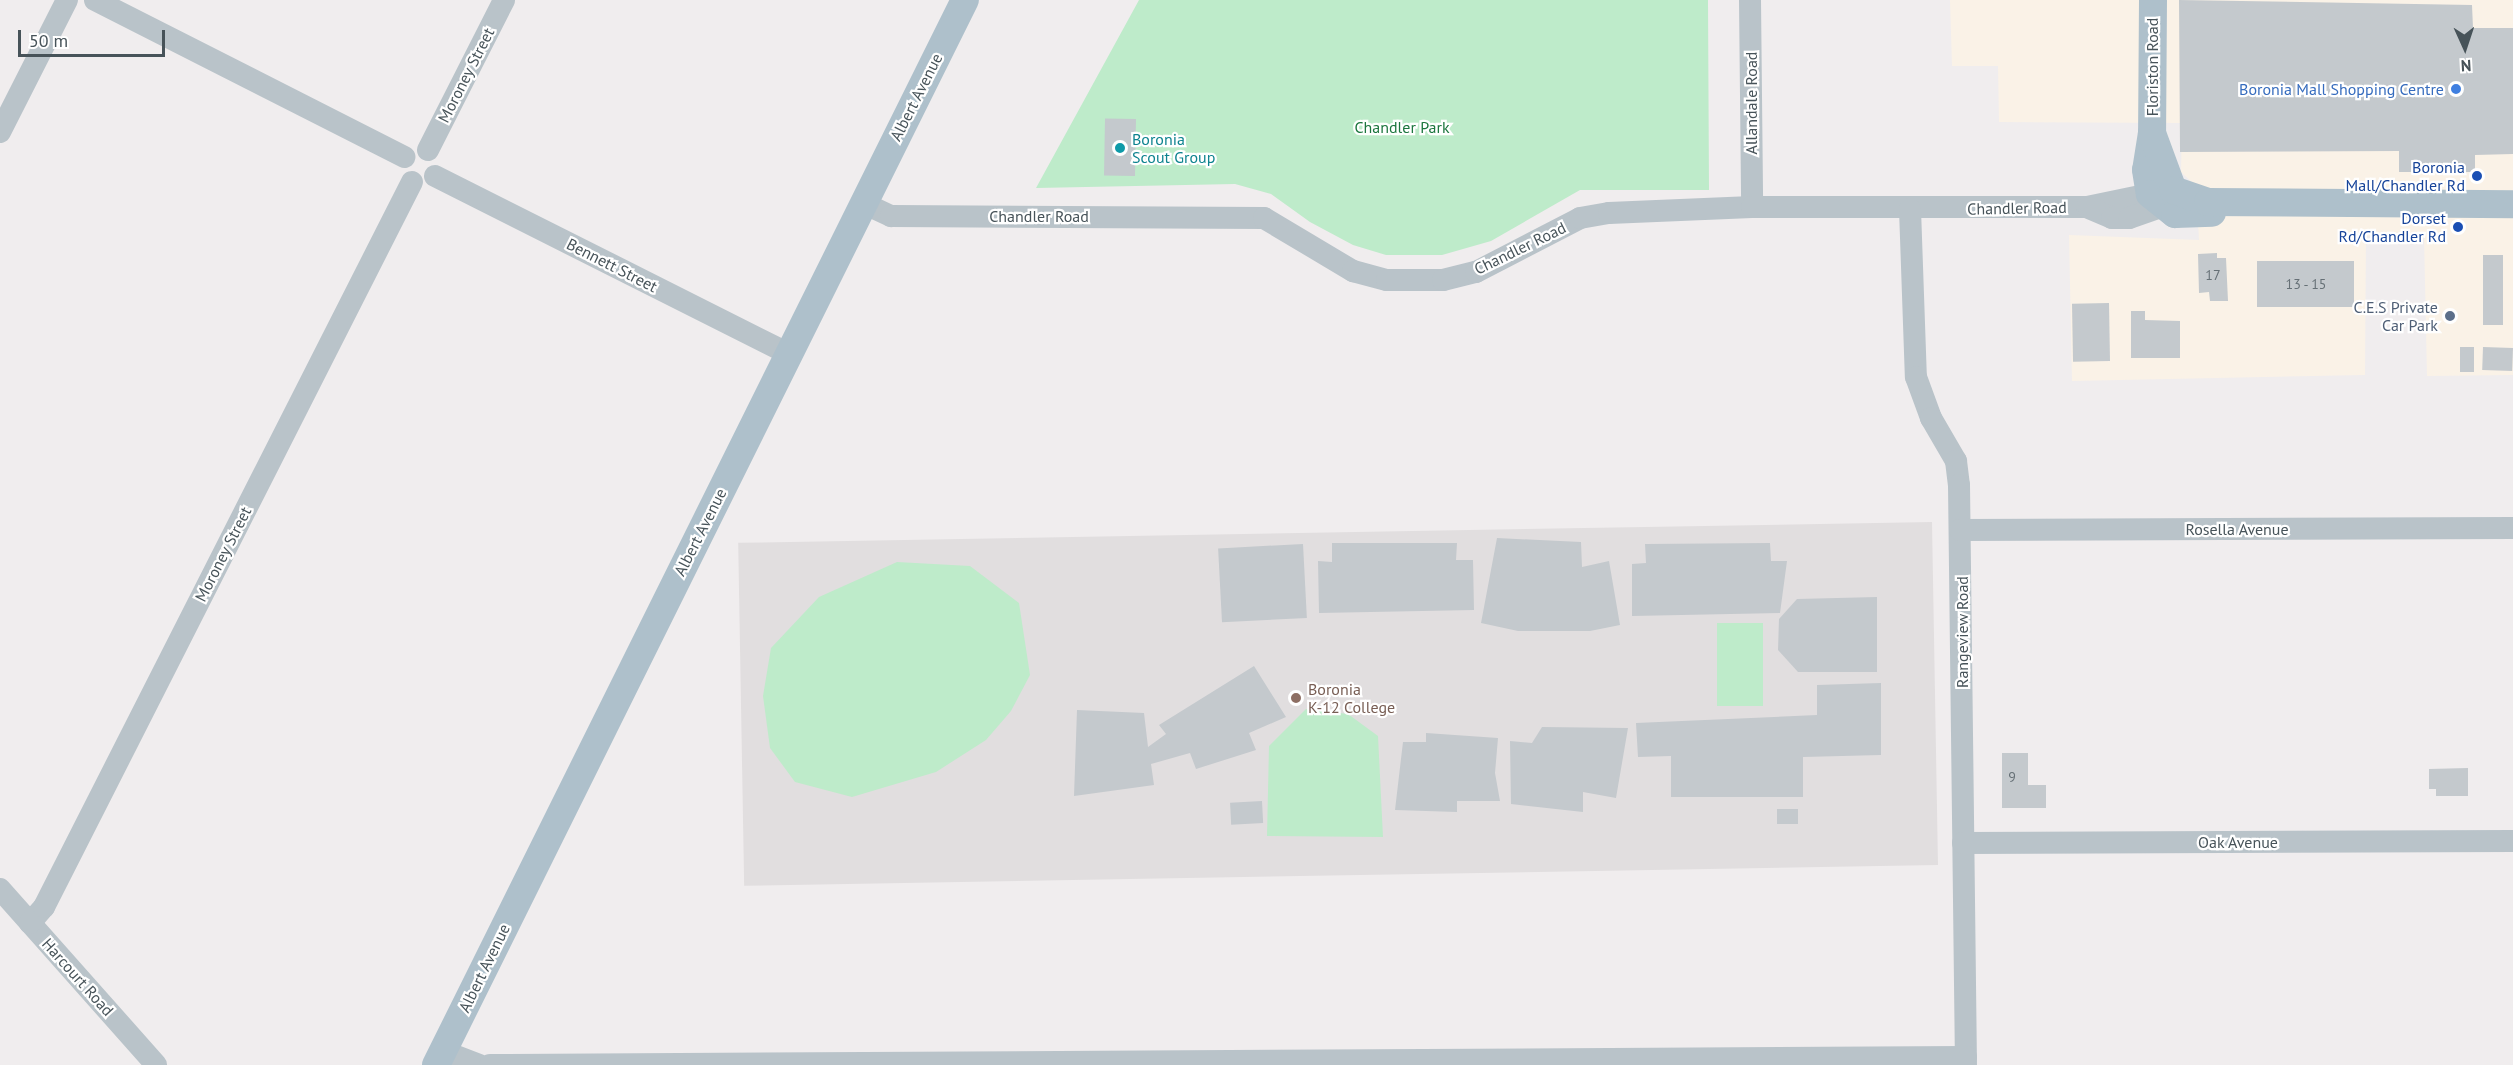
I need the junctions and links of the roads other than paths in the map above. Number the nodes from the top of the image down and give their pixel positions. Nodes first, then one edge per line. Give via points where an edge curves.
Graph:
1 (67, 0) edge
2 (95, 0) edge
3 (504, 0) edge
4 (965, 0) edge
5 (1750, 0) edge
6 (2153, 0) edge
7 (0, 132) edge
8 (428, 150) junction
9 (405, 157) junction
10 (435, 176) junction
11 (412, 182) junction
12 (2162, 197) junction
13 (863, 203) junction
14 (2513, 204) edge
15 (1752, 207) junction
16 (1910, 209) junction
17 (789, 354) junction
18 (2513, 528) edge
19 (1960, 530) junction
20 (2513, 841) edge
21 (1964, 843) junction
22 (0, 889) edge
23 (30, 923) junction
24 (439, 1058) edge
25 (1966, 1061) edge
26 (156, 1065) edge
27 (479, 1065) edge
28 (490, 1065) edge

1 - 7 street
2 - 9 street
3 - 8 street, Moroney Street
4 - 13 main road, Albert Avenue
5 - 15 street, Allandale Road
6 - 12 main road, Floriston Road via 2152,133
8 - 9 street via 415,149
8 - 10 street via 438,161
9 - 11 street via 403,171
10 - 11 street via 425,183
10 - 17 street, Bennett Street
11 - 23 street, Moroney Street via 44,907
12 - 14 main road via 2232,205
12 - 16 street, Chandler Road via 2129,218 2112,218 2087,207
13 - 15 street, Chandler Road via 891,216 1264,218 1353,271 1387,280 1443,280 1476,272 1580,218
13 - 17 main road, Albert Avenue
15 - 16 street, Chandler Road
16 - 19 street, Rangeview Road via 1916,377 1931,418 1956,461
17 - 24 main road, Albert Avenue
18 - 19 street, Rosella Avenue
19 - 21 street, Rangeview Road
20 - 21 street, Oak Avenue
21 - 25 street, Rangeview Road
22 - 23 street, Harcourt Road
23 - 26 street, Harcourt Road
24 - 27 street
25 - 28 street

